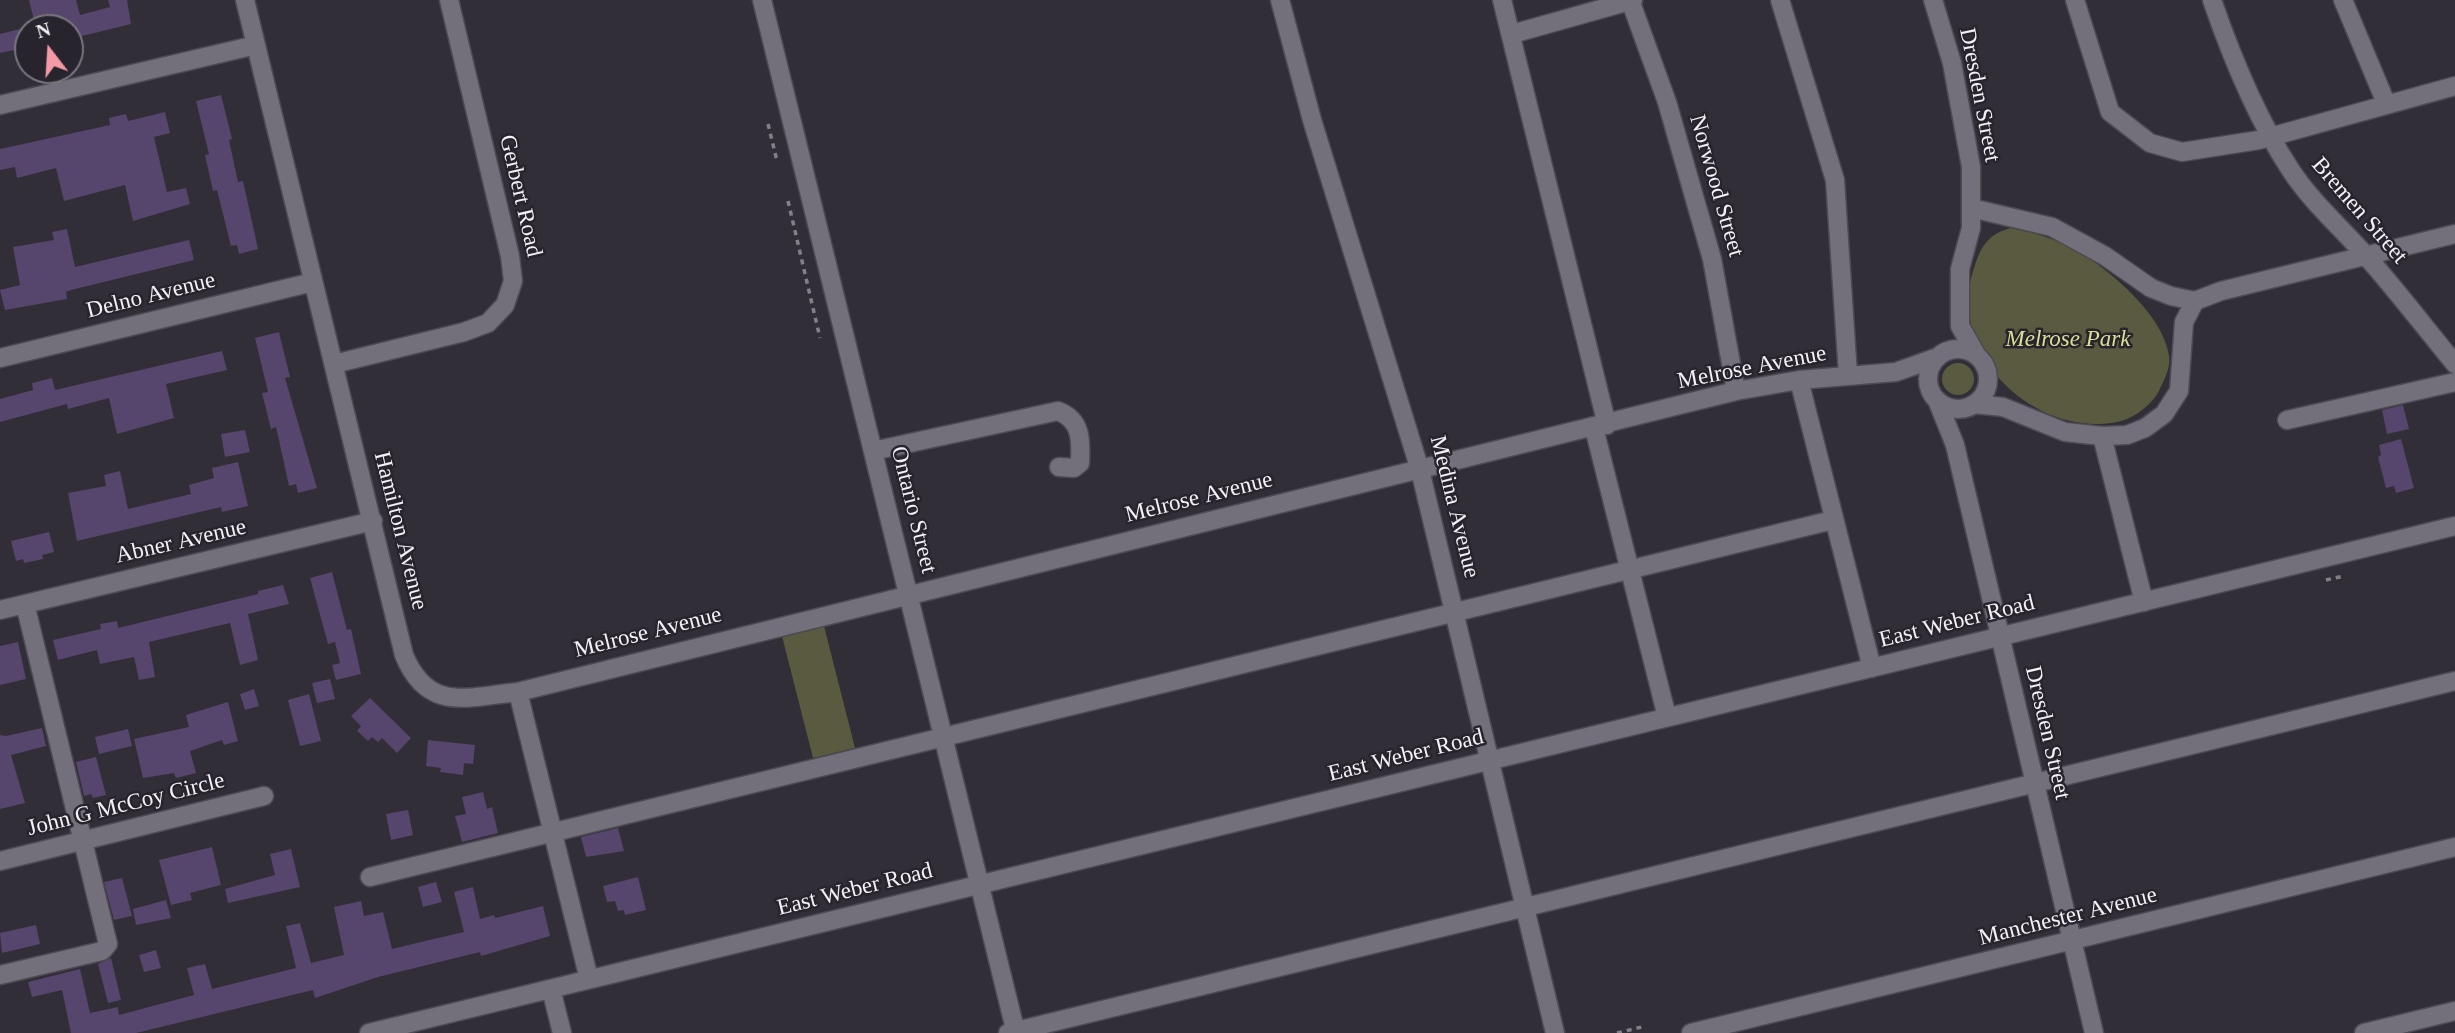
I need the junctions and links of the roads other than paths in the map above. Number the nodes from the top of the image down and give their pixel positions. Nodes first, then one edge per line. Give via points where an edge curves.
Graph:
1 (245, 0) edge
2 (449, 0) edge
3 (762, 0) edge
4 (1280, 0) edge
5 (1502, 0) edge
6 (1631, 0) edge
7 (1780, 0) edge
8 (1933, 0) edge
9 (2075, 0) edge
10 (2212, 0) edge
11 (2343, 0) edge
12 (1511, 34) junction
13 (256, 45) junction
14 (2455, 86) edge
15 (2386, 103) junction
16 (0, 105) edge
17 (2270, 136) junction
18 (1971, 208) junction
19 (2455, 234) edge
20 (2366, 256) junction
21 (313, 282) junction
22 (2196, 301) junction
23 (1960, 326) junction
24 (1942, 354) junction
25 (1977, 356) junction
26 (0, 358) edge
27 (334, 364) junction
28 (2455, 365) edge
29 (1896, 372) junction
30 (1987, 372) junction
31 (1848, 375) junction
32 (1799, 380) junction
33 (2455, 382) edge
34 (1736, 391) junction
35 (1933, 394) junction
36 (1969, 406) junction
37 (2003, 407) junction
38 (2287, 420) dead end
39 (1601, 426) junction
40 (2102, 436) junction
41 (1955, 445) junction
42 (873, 452) junction
43 (1059, 467) dead end
44 (1420, 470) junction
45 (1833, 520) junction
46 (373, 521) junction
47 (2455, 526) edge
48 (1629, 570) junction
49 (909, 594) junction
50 (2144, 602) junction
51 (25, 604) junction
52 (0, 610) edge
53 (1455, 612) junction
54 (1999, 637) junction
55 (1872, 668) junction
56 (2455, 681) edge
57 (518, 692) junction
58 (1667, 717) junction
59 (944, 737) junction
60 (1489, 761) junction
61 (2033, 783) junction
62 (264, 796) dead end
63 (553, 833) junction
64 (82, 841) junction
65 (2455, 847) edge
66 (0, 861) edge
67 (370, 877) dead end
68 (981, 884) junction
69 (1523, 907) junction
70 (2071, 942) junction
71 (0, 975) edge
72 (589, 979) junction
73 (551, 989) junction
74 (2455, 1012) edge
75 (1013, 1032) edge
76 (369, 1033) edge
77 (562, 1033) edge
78 (1555, 1033) edge
79 (1691, 1033) edge
80 (2094, 1033) edge
81 (2364, 1033) edge

1 - 13 street, Hamilton Avenue
2 - 27 street, Gerbert Road via 510,256 513,281 506,305 488,323 464,332
3 - 42 street, Ontario Street
4 - 44 street, Medina Avenue via 1312,120
5 - 12 street
6 - 12 street
6 - 34 street, Norwood Street via 1667,102 1712,259
7 - 31 street via 1835,180
8 - 18 street, Dresden Street via 1952,63 1971,167
9 - 17 street via 2110,112 2150,143 2182,152
10 - 17 street, Bremen Street
11 - 15 street
12 - 39 street
13 - 16 street
13 - 21 street, Hamilton Avenue
14 - 15 street
15 - 17 street
17 - 20 street, Bremen Street via 2323,213
18 - 22 street via 2052,227 2151,288
18 - 23 street, Dresden Street via 1961,269
19 - 20 street
20 - 22 street
20 - 28 street, Bremen Street
21 - 26 street, Delno Avenue
21 - 27 street, Hamilton Avenue
22 - 40 street via 2183,322 2179,391 2164,414 2127,435
23 - 24 street, Dresden Street
23 - 25 street
24 - 25 street via 1963,350
24 - 29 street, Melrose Avenue
24 - 35 street via 1929,371
25 - 30 street
27 - 46 street, Hamilton Avenue
29 - 31 street, Melrose Avenue
29 - 35 street, Melrose Avenue via 1920,381
30 - 36 street via 1986,390
30 - 37 street
31 - 32 street, Melrose Avenue
32 - 34 street, Melrose Avenue
32 - 45 street
33 - 38 street
34 - 39 street, Melrose Avenue
35 - 36 street via 1950,408
35 - 41 street, Dresden Street
36 - 37 street
36 - 41 street, Dresden Street
37 - 40 street via 2065,432
39 - 44 street, Melrose Avenue
39 - 48 street
40 - 50 street
41 - 54 street, Dresden Street
42 - 43 street via 1058,411 1076,424 1081,441 1080,463 1074,468
42 - 49 street, Ontario Street
44 - 49 street, Melrose Avenue
44 - 53 street, Medina Avenue
45 - 48 street
45 - 55 street
46 - 51 street, Abner Avenue
46 - 57 street, Hamilton Avenue via 404,655 413,675 428,691 449,699
47 - 50 street, East Weber Road
48 - 53 street
48 - 58 street
49 - 57 street, Melrose Avenue
49 - 59 street, Ontario Street
50 - 54 street, East Weber Road
51 - 52 street, Abner Avenue
51 - 64 street
53 - 59 street
53 - 60 street, Medina Avenue
54 - 55 street, East Weber Road
54 - 61 street, Dresden Street
55 - 58 street, East Weber Road
56 - 61 street
57 - 63 street
58 - 60 street, East Weber Road
59 - 63 street
59 - 68 street, Ontario Street
60 - 68 street, East Weber Road
60 - 69 street, Medina Avenue
61 - 69 street
61 - 70 street, Dresden Street
62 - 64 street, John G McCoy Circle
63 - 67 street
63 - 72 street
64 - 66 street, John G McCoy Circle
64 - 71 street via 108,944 102,951
65 - 70 street, Manchester Avenue
68 - 72 street, East Weber Road
68 - 75 street, Ontario Street
69 - 75 street
69 - 78 street, Medina Avenue
70 - 79 street, Manchester Avenue
70 - 80 street, Dresden Street
72 - 73 street, East Weber Road
73 - 76 street, East Weber Road
73 - 77 street
74 - 81 street

